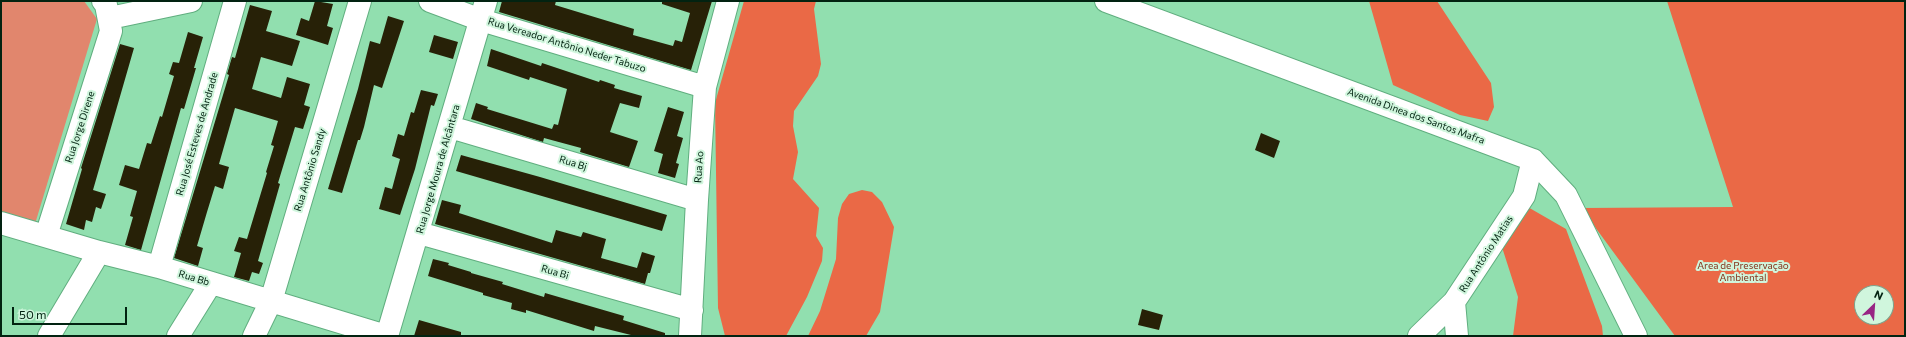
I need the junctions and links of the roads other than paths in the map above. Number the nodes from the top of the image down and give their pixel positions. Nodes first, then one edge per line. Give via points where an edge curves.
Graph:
1 (190, 1) edge
2 (235, 1) edge
3 (360, 1) edge
4 (430, 1) edge
5 (728, 1) edge
6 (1106, 1) edge
7 (106, 9) edge
8 (484, 10) edge
9 (705, 87) junction
10 (450, 127) junction
11 (1533, 160) junction
12 (697, 200) junction
13 (1, 223) edge
14 (419, 233) junction
15 (46, 236) junction
16 (99, 252) junction
17 (159, 267) junction
18 (211, 283) junction
19 (271, 301) junction
20 (1454, 302) junction
21 (692, 310) junction
22 (49, 336) edge
23 (178, 336) edge
24 (254, 336) edge
25 (387, 336) edge
26 (690, 336) edge
27 (1419, 336) edge
28 (1458, 336) edge
29 (1636, 336) edge

1 - 7 street
2 - 17 street, Rua José Esteves de Andrade
3 - 19 street, Rua Antônio Sandy
4 - 8 street, Rua Vereador Antônio Neder Tabuzo
5 - 9 street, Rua Ao
6 - 11 street, Avenida Dinea dos Santos Mafra
7 - 15 street, Rua Jorge Direne via 111,31
8 - 9 street, Rua Vereador Antônio Neder Tabuzo
8 - 10 street, Rua Jorge Moura de Alcântara
9 - 12 street, Rua Ao
10 - 12 street, Rua Bj
10 - 14 street, Rua Jorge Moura de Alcântara
11 - 20 street, Rua Antônio Matias via 1524,196
11 - 29 street, Avenida Dinea dos Santos Mafra via 1566,194
12 - 21 street, Rua Ao
13 - 15 street, Rua Bb
14 - 21 street, Rua Bi
14 - 25 street, Rua Jorge Moura de Alcântara
15 - 16 street, Rua Bb
16 - 17 street, Rua Bb
16 - 22 street
17 - 18 street, Rua Bb
18 - 19 street, Rua Bb
18 - 23 street
19 - 24 street, Rua Antônio Sandy
19 - 25 street, Rua Bb
20 - 27 street, Rua Antônio Matias
20 - 28 street
21 - 26 street, Rua Ao

